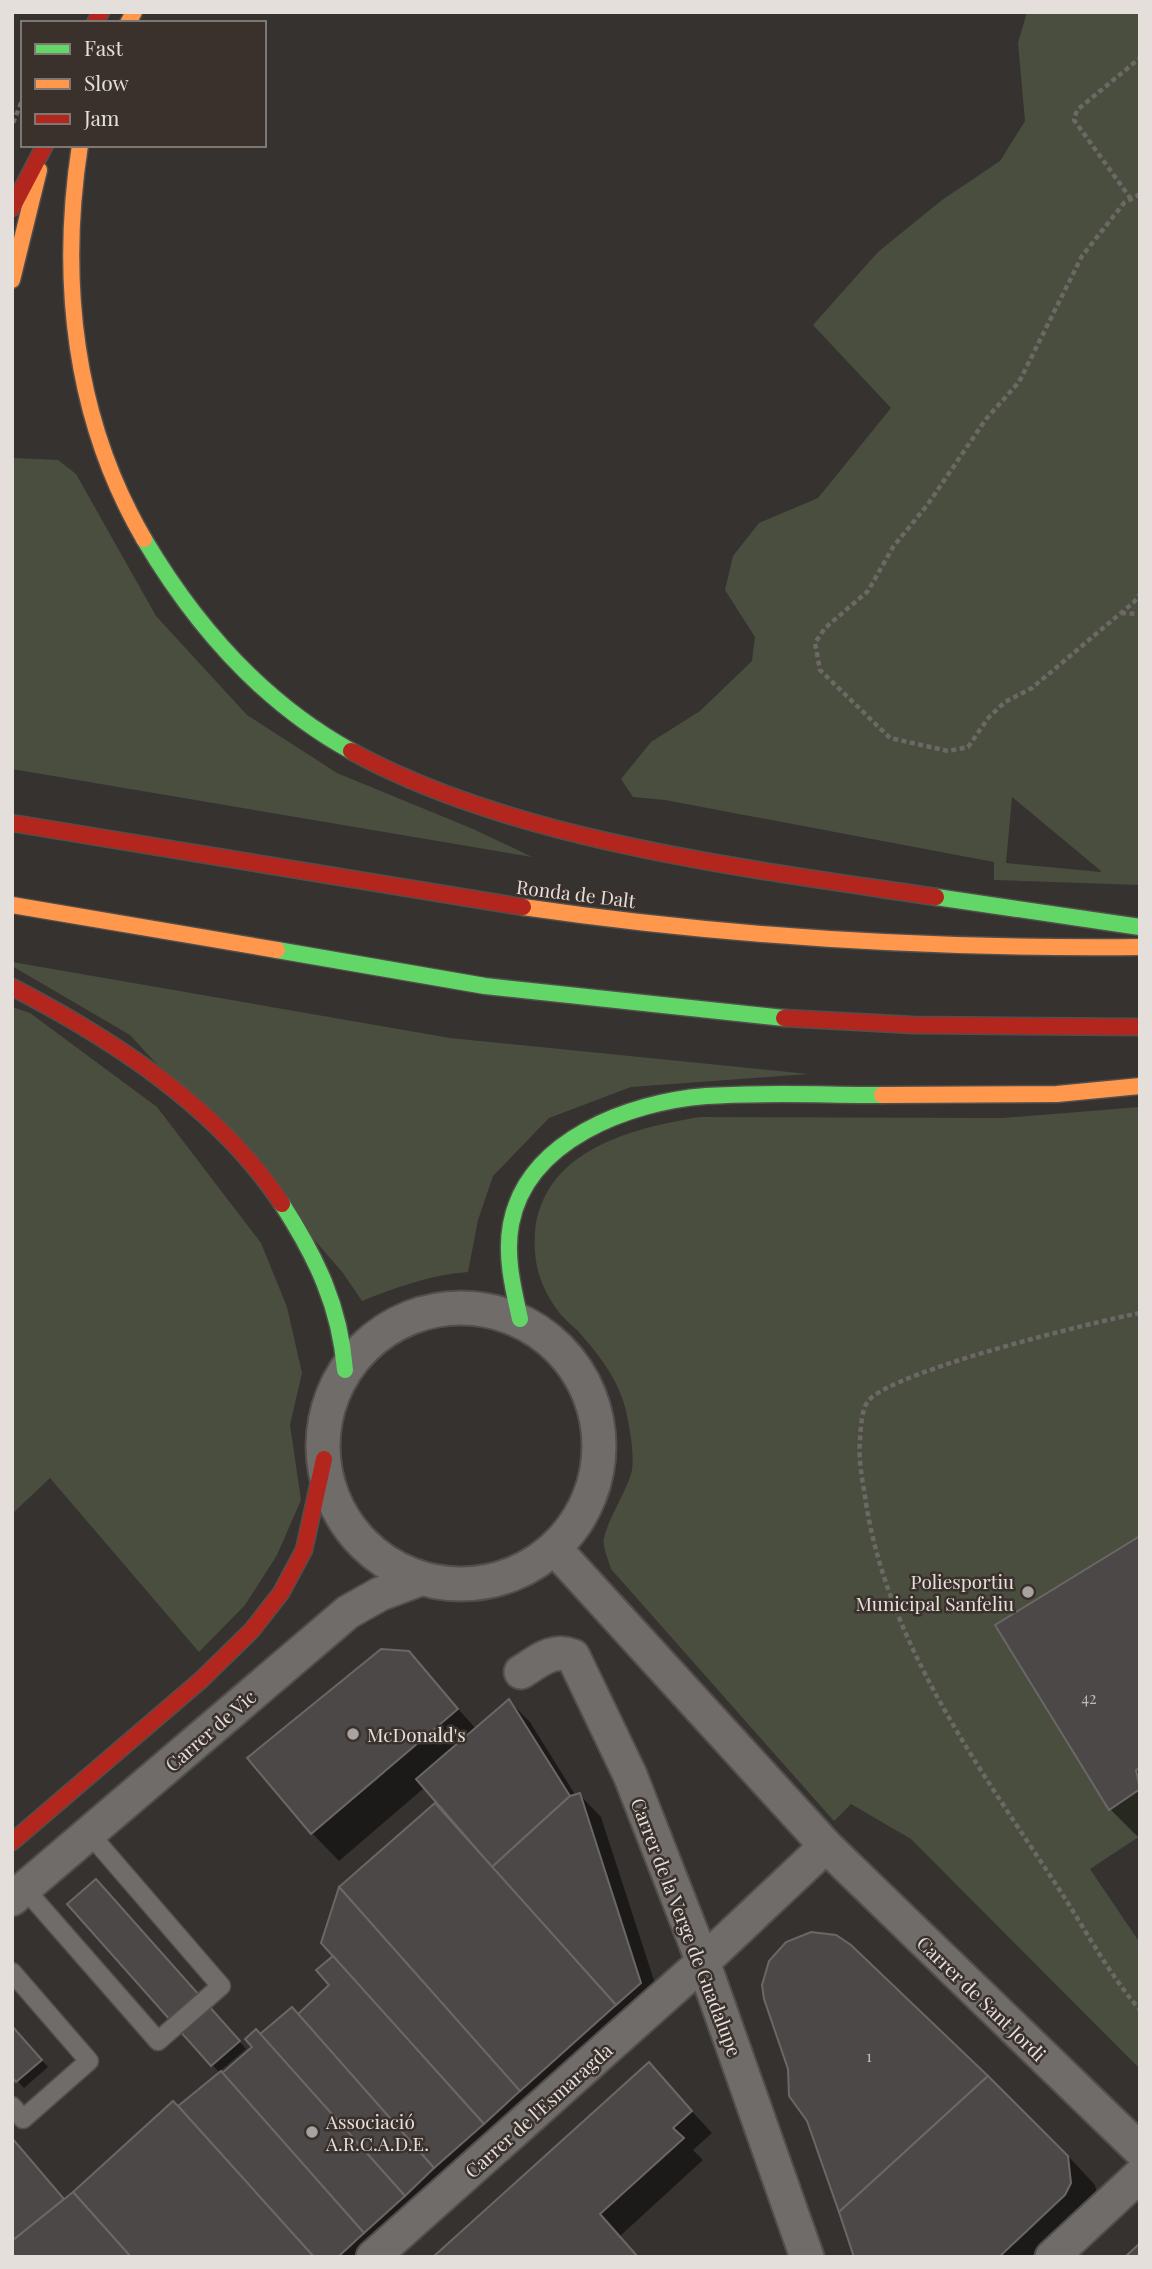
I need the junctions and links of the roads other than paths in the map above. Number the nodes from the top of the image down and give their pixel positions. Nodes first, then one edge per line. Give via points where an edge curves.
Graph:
1 (44, 147) edge
2 (45, 147) edge
3 (80, 147) edge
4 (12, 208) edge
5 (12, 280) edge
6 (12, 823) edge
7 (12, 905) edge
8 (1140, 927) edge
9 (1140, 947) edge
10 (12, 988) edge
11 (1140, 1027) edge
12 (1140, 1086) edge
13 (520, 1319) junction
14 (345, 1370) junction
15 (324, 1459) junction
16 (557, 1550) junction
17 (420, 1579) junction
18 (521, 1672) dead end
19 (89, 1833) junction
20 (12, 1842) edge
21 (826, 1846) junction
22 (18, 1894) edge
23 (703, 1962) junction
24 (12, 1972) edge
25 (12, 2106) edge
26 (1140, 2150) edge
27 (1140, 2175) edge
28 (373, 2257) edge
29 (807, 2257) edge
30 (1052, 2257) edge

1 - 4 main road
2 - 5 main road
3 - 8 main road via 69,228 70,296 82,371 111,471 157,565 188,610 252,679 295,714 392,773 522,818 777,872
6 - 9 main road, Ronda de Dalt via 499,905 784,939
7 - 11 main road via 485,986 719,1012 913,1025
10 - 14 main road via 51,1006 143,1066 233,1144 293,1221 318,1263 331,1293
12 - 13 main road via 1057,1094 705,1096 657,1103 611,1117 576,1134 544,1159 516,1202 509,1266
13 - 14 street via 461,1306 420,1312 384,1329
13 - 16 street via 564,1355 587,1390 597,1429 598,1465 588,1504
14 - 15 street via 327,1419
15 - 17 street via 334,1499 355,1534 384,1562
15 - 20 main road via 304,1550 281,1593 252,1630 201,1680
16 - 17 street via 536,1566 501,1581 459,1586
16 - 21 street, Carrer de Sant Jordi
17 - 19 street, Carrer de Vic via 348,1612
18 - 23 street, Carrer de la Verge de Guadalupe via 561,1651 573,1656 629,1775
19 - 22 street, Carrer de Vic
19 - 22 lane via 221,1986 159,2041
21 - 23 street
21 - 26 street, Carrer de Sant Jordi
23 - 28 street, Carrer de l'Esmaragda
23 - 29 street, Carrer de la Verge de Guadalupe
24 - 25 lane via 89,2062 23,2119
27 - 30 street

